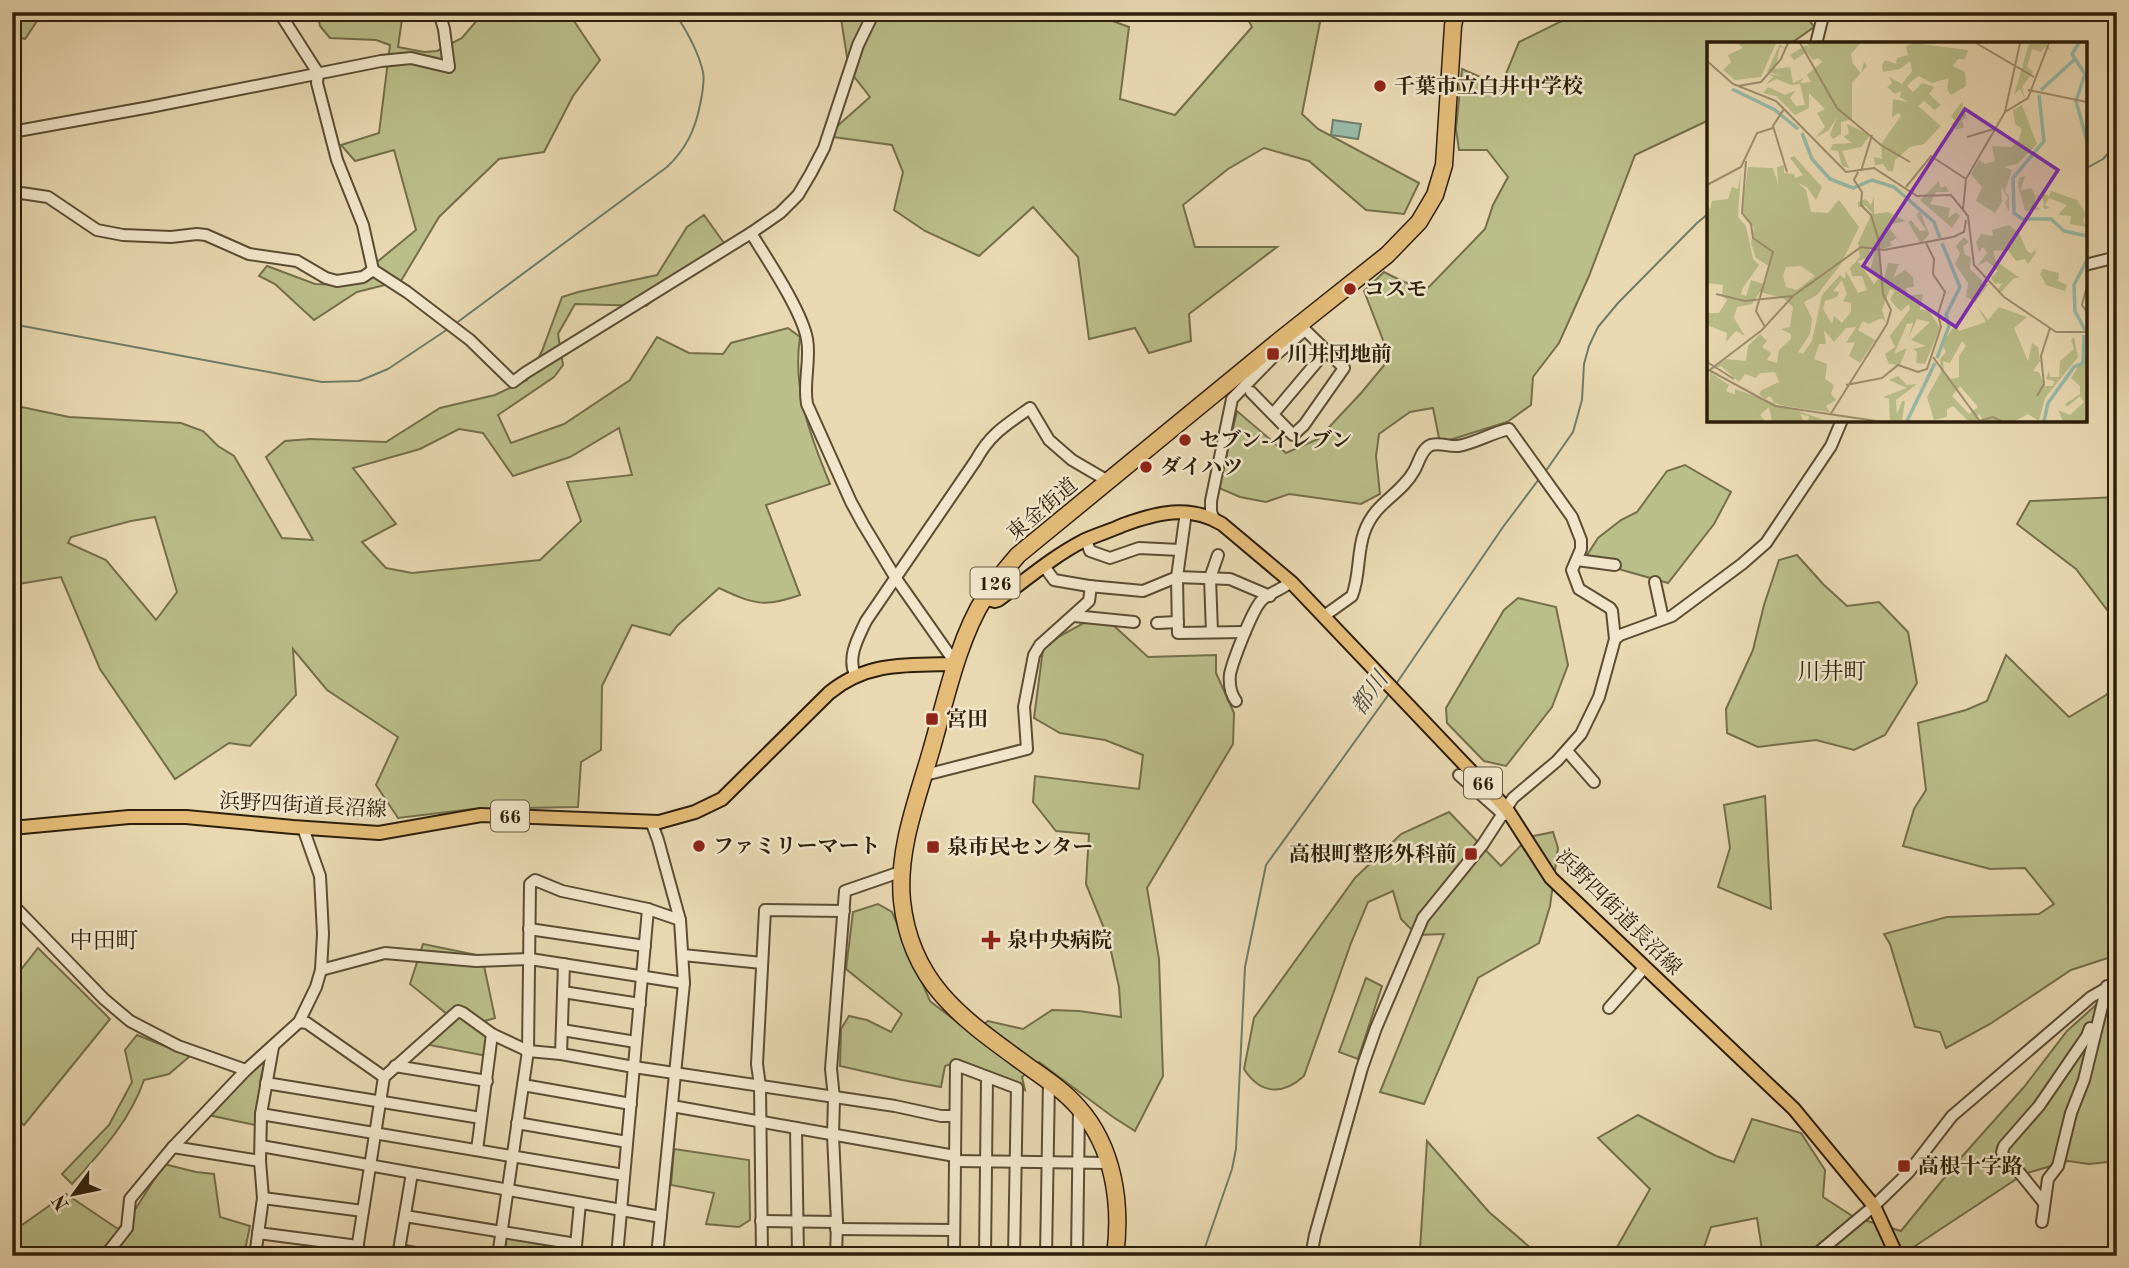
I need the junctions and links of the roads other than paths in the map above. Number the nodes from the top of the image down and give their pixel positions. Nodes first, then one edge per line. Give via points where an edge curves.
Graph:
1 (279, 12) edge
2 (439, 12) edge
3 (874, 12) edge
4 (1456, 12) edge
5 (1824, 12) edge
6 (1816, 42) edge
7 (318, 73) junction
8 (12, 132) edge
9 (12, 196) edge
10 (751, 233) junction
11 (2117, 257) edge
12 (2087, 264) edge
13 (373, 270) junction
14 (1302, 327) junction
15 (1326, 351) junction
16 (1251, 392) dead end
17 (1273, 414) junction
18 (1841, 422) edge
19 (1108, 481) junction
20 (1186, 512) junction
21 (1214, 519) junction
22 (1086, 540) junction
23 (1180, 550) junction
24 (1217, 555) dead end
25 (1577, 559) junction
26 (1615, 565) dead end
27 (1044, 566) junction
28 (895, 577) junction
29 (1177, 577) junction
30 (1210, 578) junction
31 (1291, 582) junction
32 (1655, 582) dead end
33 (1091, 586) junction
34 (1270, 596) junction
35 (984, 598) junction
36 (1074, 616) junction
37 (1324, 616) junction
38 (1664, 619) junction
39 (1134, 622) dead end
40 (1178, 622) junction
41 (1157, 623) dead end
42 (1212, 632) junction
43 (1245, 632) junction
44 (1615, 639) junction
45 (956, 664) junction
46 (855, 675) junction
47 (1236, 701) dead end
48 (1567, 751) junction
49 (925, 775) junction
50 (1459, 775) dead end
51 (1594, 782) dead end
52 (1505, 811) junction
53 (651, 821) junction
54 (12, 828) edge
55 (303, 828) junction
56 (903, 871) junction
57 (12, 904) edge
58 (648, 909) junction
59 (844, 911) junction
60 (680, 920) junction
61 (529, 929) junction
62 (645, 946) junction
63 (683, 956) junction
64 (530, 959) junction
65 (762, 963) junction
66 (564, 964) junction
67 (1645, 967) junction
68 (321, 970) junction
69 (642, 977) junction
70 (684, 983) junction
71 (2112, 984) edge
72 (563, 992) junction
73 (640, 1004) junction
74 (1609, 1008) dead end
75 (299, 1022) junction
76 (2090, 1028) dead end
77 (562, 1030) junction
78 (492, 1034) junction
79 (636, 1042) junction
80 (274, 1047) junction
81 (528, 1051) junction
82 (561, 1054) junction
83 (396, 1066) junction
84 (634, 1067) junction
85 (246, 1070) junction
86 (674, 1073) junction
87 (384, 1077) junction
88 (987, 1077) junction
89 (487, 1081) junction
90 (1049, 1081) junction
91 (266, 1083) junction
92 (523, 1085) junction
93 (760, 1086) junction
94 (834, 1098) junction
95 (380, 1101) junction
96 (631, 1104) junction
97 (672, 1105) junction
98 (1079, 1108) junction
99 (261, 1114) junction
100 (955, 1116) junction
101 (481, 1118) junction
102 (760, 1121) junction
103 (517, 1123) junction
104 (796, 1128) junction
105 (375, 1133) junction
106 (833, 1135) junction
107 (627, 1142) junction
108 (261, 1146) junction
109 (173, 1147) junction
110 (477, 1150) junction
111 (512, 1156) junction
112 (955, 1159) junction
113 (260, 1161) junction
114 (985, 1161) junction
115 (1016, 1162) junction
116 (1046, 1163) junction
117 (1077, 1163) junction
118 (1109, 1163) junction
119 (370, 1166) junction
120 (412, 1173) junction
121 (624, 1175) junction
122 (508, 1190) junction
123 (263, 1198) junction
124 (580, 1203) junction
125 (2044, 1203) junction
126 (1874, 1206) junction
127 (621, 1210) junction
128 (363, 1211) junction
129 (405, 1216) junction
130 (661, 1217) junction
131 (761, 1221) junction
132 (797, 1222) junction
133 (2042, 1222) dead end
134 (837, 1225) junction
135 (954, 1230) junction
136 (502, 1231) junction
137 (258, 1233) junction
138 (576, 1250) edge
139 (357, 1251) edge
140 (398, 1253) edge
141 (105, 1256) edge
142 (255, 1256) edge
143 (431, 1256) edge
144 (498, 1256) edge
145 (617, 1256) edge
146 (657, 1256) edge
147 (762, 1256) edge
148 (798, 1256) edge
149 (836, 1256) edge
150 (954, 1256) edge
151 (985, 1256) edge
152 (1014, 1256) edge
153 (1046, 1256) edge
154 (1077, 1256) edge
155 (1115, 1256) edge
156 (1311, 1256) edge
157 (1814, 1256) edge
158 (1897, 1256) edge

1 - 7 street
2 - 7 street via 449,67 411,58
3 - 10 street via 811,173 798,195
4 - 14 highway, 東金街道 / 126 via 1447,150 1435,195 1399,243
5 - 6 street
7 - 8 street
7 - 13 street via 337,160 363,225
9 - 13 street via 48,197 97,230 123,235 206,235 248,254 297,261 337,281 363,277
10 - 13 street via 513,382 471,340
10 - 28 street via 807,335 807,404 851,502
11 - 12 street
14 - 15 street
14 - 19 highway, 東金街道 / 126
14 - 21 street via 1232,399 1211,501
15 - 17 street
15 - 17 street via 1345,368 1304,425 1293,435
16 - 17 street
18 - 38 street via 1831,446 1766,543
19 - 28 street via 1049,440 1030,408 986,442
19 - 35 highway, 東金街道 / 126 via 1018,555
20 - 21 main road, 浜野四街道長沼線 / 66
20 - 22 main road, 浜野四街道長沼線 / 66 via 1151,515
20 - 23 street
21 - 31 main road, 浜野四街道長沼線 / 66
22 - 23 street via 1090,551 1110,558 1139,548
22 - 27 main road, 浜野四街道長沼線 / 66
23 - 29 street
24 - 30 street
25 - 26 street
25 - 37 street via 1581,540 1572,517 1509,429 1461,445 1431,445 1413,474 1374,512 1363,536 1354,592
25 - 44 street via 1573,576 1583,592 1612,611
27 - 33 street via 1054,580
27 - 35 main road, 浜野四街道長沼線 / 66 via 998,600
28 - 45 street
28 - 46 street via 855,644 851,666
29 - 30 street
29 - 33 street via 1143,591
29 - 40 street
30 - 34 street via 1230,579
30 - 42 street
31 - 34 street
31 - 37 main road, 浜野四街道長沼線 / 66
32 - 38 street
33 - 36 street via 1089,601
34 - 43 street via 1255,609
35 - 45 highway, 東金街道 / 126
36 - 39 street
36 - 49 street via 1034,655 1024,708 1027,749
37 - 52 main road, 浜野四街道長沼線 / 66
38 - 44 street
40 - 41 street
40 - 42 street via 1178,633
42 - 43 street
43 - 47 street via 1230,675
44 - 48 street via 1593,713
45 - 46 main road, 浜野四街道長沼線 / 66 via 892,666
45 - 49 highway, 東金街道 / 126
46 - 53 main road, 浜野四街道長沼線 / 66 via 829,693 722,799 695,812
48 - 51 street
48 - 52 street via 1513,798
49 - 56 highway, 東金街道 / 126 via 907,836
50 - 52 street
52 - 67 main road, 浜野四街道長沼線 / 66 via 1552,878
52 - 156 street via 1414,936 1362,1068
53 - 55 main road, 浜野四街道長沼線 / 66 via 481,816 379,833
53 - 60 street
54 - 55 main road, 浜野四街道長沼線 / 66 via 129,817 186,817
55 - 68 street via 320,876
56 - 59 street via 845,891
56 - 90 highway, 東金街道 / 126 via 908,934 930,980 967,1022
57 - 85 street via 130,1021 178,1046
58 - 60 street
58 - 61 street via 562,891 535,880 530,884
58 - 62 street
59 - 65 street via 765,910
59 - 94 street via 832,1040
60 - 63 street
61 - 62 street
61 - 64 street
62 - 69 street
63 - 65 street
63 - 70 street
64 - 66 street
64 - 68 street via 476,961 385,953
64 - 81 street
65 - 93 street
66 - 69 street
66 - 72 street
67 - 74 street
67 - 126 main road, 浜野四街道長沼線 / 66 via 1794,1109
68 - 75 street
69 - 70 street
69 - 73 street
70 - 86 street
71 - 125 street
71 - 126 street via 1952,1116 1908,1173
72 - 73 street
72 - 77 street
73 - 79 street
75 - 80 street
75 - 87 street
76 - 125 street via 2039,1106 2002,1152
77 - 79 street
77 - 82 street
78 - 81 street
78 - 83 street via 458,1011
78 - 89 street
79 - 84 street
80 - 85 street
80 - 91 street
81 - 82 street
81 - 92 street
82 - 84 street
83 - 87 street
83 - 89 street
84 - 86 street
84 - 96 street
85 - 109 street
86 - 93 street
86 - 97 street
87 - 95 street
88 - 100 street via 956,1065
88 - 114 street
88 - 115 street via 1017,1088
89 - 101 street
90 - 98 highway, 東金街道 / 126
90 - 116 street
91 - 95 street
91 - 99 street
92 - 96 street
92 - 103 street
93 - 94 street
93 - 102 street
94 - 100 street
94 - 106 street
95 - 101 street
95 - 105 street
96 - 107 street
97 - 102 street
97 - 130 street
98 - 117 street
98 - 118 highway, 東金街道 / 126
99 - 105 street
99 - 108 street
100 - 112 street
101 - 110 street
102 - 104 street
102 - 131 street
103 - 107 street
103 - 111 street
104 - 106 street
104 - 132 street
105 - 110 street
105 - 119 street
106 - 112 street
106 - 134 street
107 - 121 street
108 - 113 street
108 - 119 street
109 - 113 street
109 - 141 street via 130,1199 127,1227
110 - 111 street
111 - 121 street
111 - 122 street
112 - 114 street
112 - 135 street
113 - 123 street
114 - 115 street
114 - 151 street
115 - 116 street
115 - 152 street
116 - 117 street
116 - 153 street
117 - 118 street
117 - 154 street
118 - 155 highway, 東金街道 / 126 via 1118,1210
119 - 120 street
119 - 128 street
120 - 122 street
120 - 129 street
121 - 127 street
122 - 124 street
122 - 136 street
123 - 128 street
123 - 137 street
124 - 127 street
124 - 138 street
125 - 133 street
126 - 157 street
126 - 158 main road, 浜野四街道長沼線 / 66
127 - 130 street
127 - 145 street
128 - 139 street
129 - 136 street
129 - 140 street
130 - 146 street
131 - 132 street
131 - 147 street
132 - 134 street
132 - 148 street
134 - 135 street
134 - 149 street
135 - 150 street
136 - 138 street
136 - 144 street
137 - 139 street
137 - 142 street
140 - 143 street

